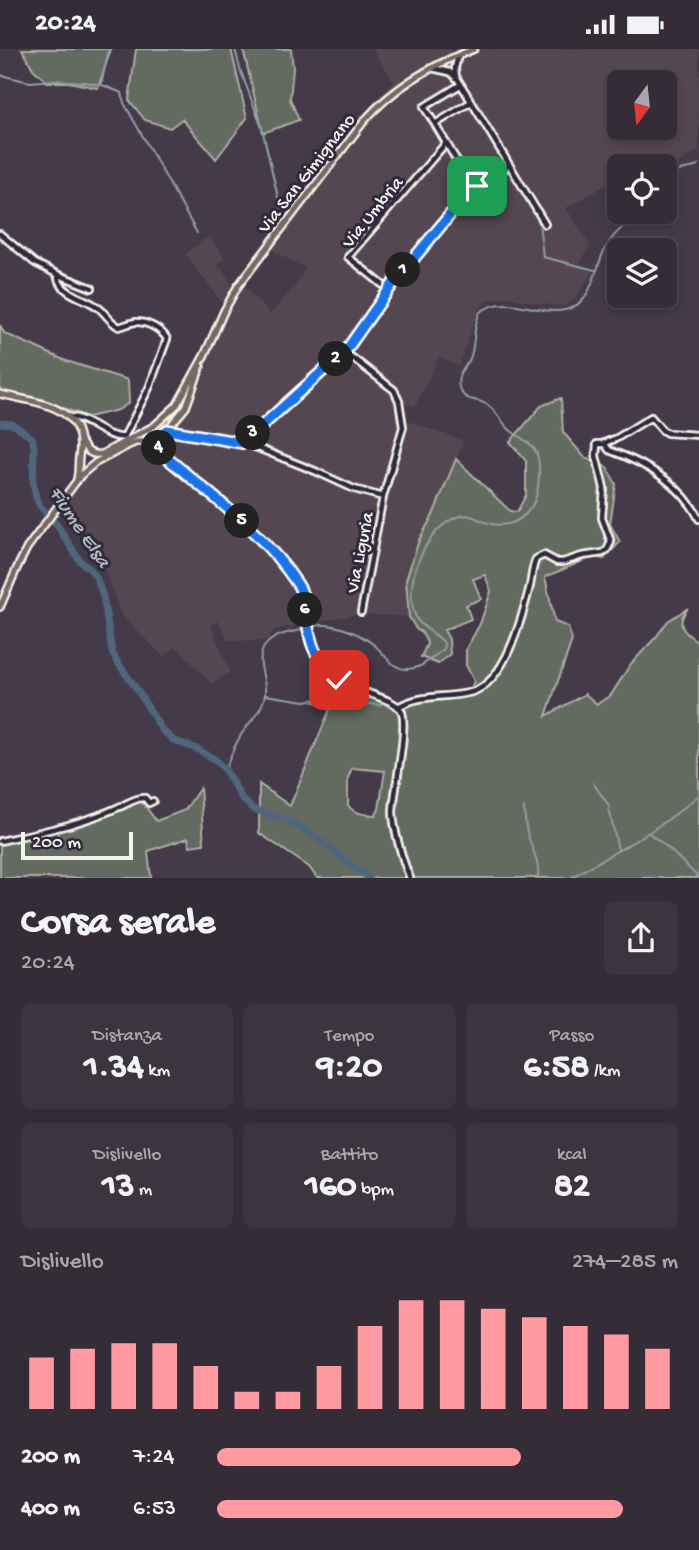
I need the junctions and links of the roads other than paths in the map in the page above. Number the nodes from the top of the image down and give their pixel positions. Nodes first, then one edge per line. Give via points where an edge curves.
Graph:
1 (474, 49) edge
2 (458, 55) junction
3 (447, 59) junction
4 (432, 68) junction
5 (450, 72) junction
6 (457, 78) junction
7 (460, 85) junction
8 (471, 102) junction
9 (435, 124) junction
10 (446, 143) junction
11 (501, 153) junction
12 (509, 165) junction
13 (495, 174) junction
14 (515, 176) junction
15 (473, 188) junction
16 (545, 225) dead end
17 (0, 234) edge
18 (59, 275) junction
19 (92, 288) dead end
20 (388, 289) junction
21 (345, 352) junction
22 (204, 356) junction
23 (0, 394) edge
24 (69, 417) junction
25 (150, 428) junction
26 (167, 430) junction
27 (699, 435) edge
28 (160, 438) junction
29 (80, 440) junction
30 (149, 442) junction
31 (243, 443) junction
32 (603, 443) junction
33 (159, 451) junction
34 (91, 454) junction
35 (80, 455) junction
36 (94, 463) junction
37 (79, 465) junction
38 (89, 468) junction
39 (75, 482) junction
40 (383, 497) junction
41 (699, 519) edge
42 (0, 607) edge
43 (361, 611) dead end
44 (398, 707) junction
45 (153, 801) dead end
46 (0, 841) edge
47 (411, 878) edge

1 - 2 main road, Via San Gimignano
2 - 3 main road, Via San Gimignano
2 - 6 street
3 - 4 main road, Via San Gimignano
3 - 5 street
4 - 5 street
4 - 22 main road, Via San Gimignano via 382,102 361,126 240,284
5 - 6 street
6 - 7 street
7 - 8 street
7 - 9 street via 424,107
8 - 9 street
8 - 11 street
9 - 10 street
10 - 15 street
10 - 20 street, Via Umbria via 348,257
11 - 12 street
11 - 13 street
12 - 13 street
12 - 14 street
13 - 14 street
13 - 15 street
14 - 16 street
15 - 20 street
17 - 18 street via 35,263
18 - 19 street
18 - 24 street via 65,290 87,300 119,327 144,323 162,331 167,339 149,388 122,438
20 - 21 street
21 - 31 street
21 - 40 street, Via Liguria via 388,385 399,404 403,430
22 - 25 main road, Via San Gimignano via 176,407
22 - 26 main road, Via San Gimignano via 188,404
23 - 24 main road via 50,406
24 - 29 main road
25 - 26 main road
25 - 30 main road via 145,437
25 - 34 main road, Via San Gimignano via 104,454
26 - 28 main road, Via San Gimignano
26 - 31 street
27 - 32 street via 667,433 652,418
28 - 30 main road, Via San Gimignano
28 - 33 street
29 - 34 main road
29 - 35 main road
30 - 33 street
30 - 36 main road, Via San Gimignano via 132,444
31 - 40 street
32 - 41 street via 672,484
32 - 44 street via 596,447 604,488 602,518 611,542 607,550 563,562 544,555 536,559 517,630 496,674 485,686
33 - 44 street via 260,538 298,585 309,638 317,656 337,679
34 - 35 main road, Via San Gimignano
34 - 36 main road
35 - 37 main road
36 - 38 main road, Via San Gimignano
37 - 38 main road
37 - 39 main road
38 - 39 main road, Via San Gimignano
39 - 42 main road via 30,544
40 - 43 street, Via Liguria
44 - 47 street via 403,722 393,814
45 - 46 street via 139,797 116,809

